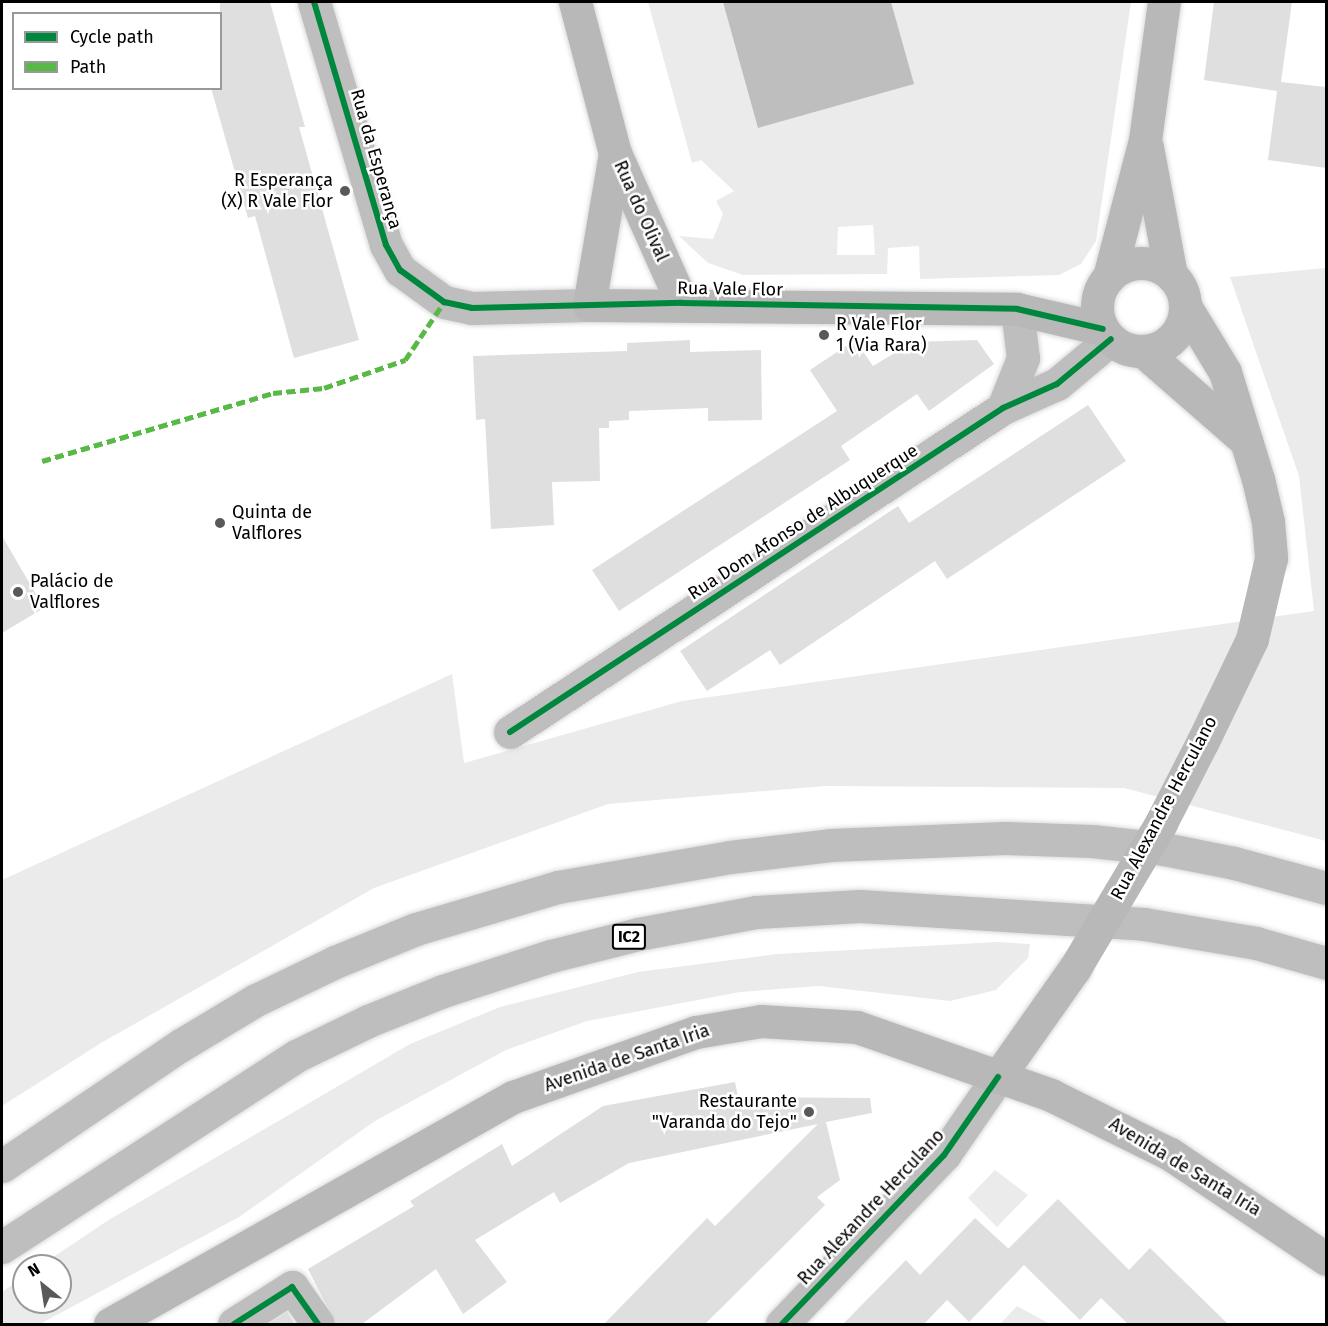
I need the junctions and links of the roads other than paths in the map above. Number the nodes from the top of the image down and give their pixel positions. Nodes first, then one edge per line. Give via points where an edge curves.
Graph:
1 (314, 2) edge
2 (575, 2) edge
3 (1164, 2) edge
4 (1145, 140) junction
5 (615, 153) junction
6 (1171, 275) junction
7 (1105, 284) junction
8 (444, 302) joint
9 (682, 303) junction
10 (589, 305) junction
11 (1185, 306) junction
12 (1017, 309) junction
13 (1107, 334) junction
14 (1143, 351) junction
15 (1003, 408) junction
16 (1246, 441) junction
17 (510, 732) dead end
18 (1326, 888) edge
19 (1326, 963) edge
20 (998, 1077) junction
21 (2, 1166) edge
22 (2, 1248) edge
23 (1326, 1259) edge
24 (110, 1324) edge
25 (234, 1324) edge
26 (318, 1324) edge
27 (782, 1324) edge

1 - 8 main road, Rua da Esperança via 386,245 400,270
2 - 5 main road, Rua do Olival
3 - 4 main road
4 - 6 main road
4 - 7 main road
5 - 9 main road, Rua do Olival
5 - 10 main road, Rua do Olival
6 - 7 main road via 1147,263 1120,269
6 - 11 main road via 1184,294
7 - 12 main road
7 - 13 main road via 1097,303
8 - 10 main road, Rua Vale Flor via 472,308
9 - 10 main road, Rua Vale Flor
9 - 12 main road, Rua Vale Flor
11 - 14 main road via 1180,326 1168,342
11 - 16 main road, Rua Alexandre Herculano via 1225,372
12 - 13 main road
12 - 15 main road via 1023,358
13 - 14 main road via 1121,346
13 - 15 main road, Rua Dom Afonso de Albuquerque via 1057,384
14 - 16 main road
15 - 17 main road, Rua Dom Afonso de Albuquerque
16 - 20 main road, Rua Alexandre Herculano, bridge via 1268,522 1271,558 1252,639 1161,823 1075,968
18 - 21 main road via 1164,849 1092,841 1005,838 830,845 730,857 579,883 486,906 416,929 266,995 181,1044
19 - 22 main road, IC2 via 1256,944 1144,924 889,907 808,907 756,912 649,932 551,956 369,1020 296,1056
20 - 23 main road, Avenida de Santa Iria via 1051,1095 1136,1134 1235,1195
20 - 24 main road, Avenida de Santa Iria via 945,1055 857,1027 761,1021 696,1032 513,1097
20 - 27 main road, Rua Alexandre Herculano via 944,1155
25 - 26 main road via 292,1287

